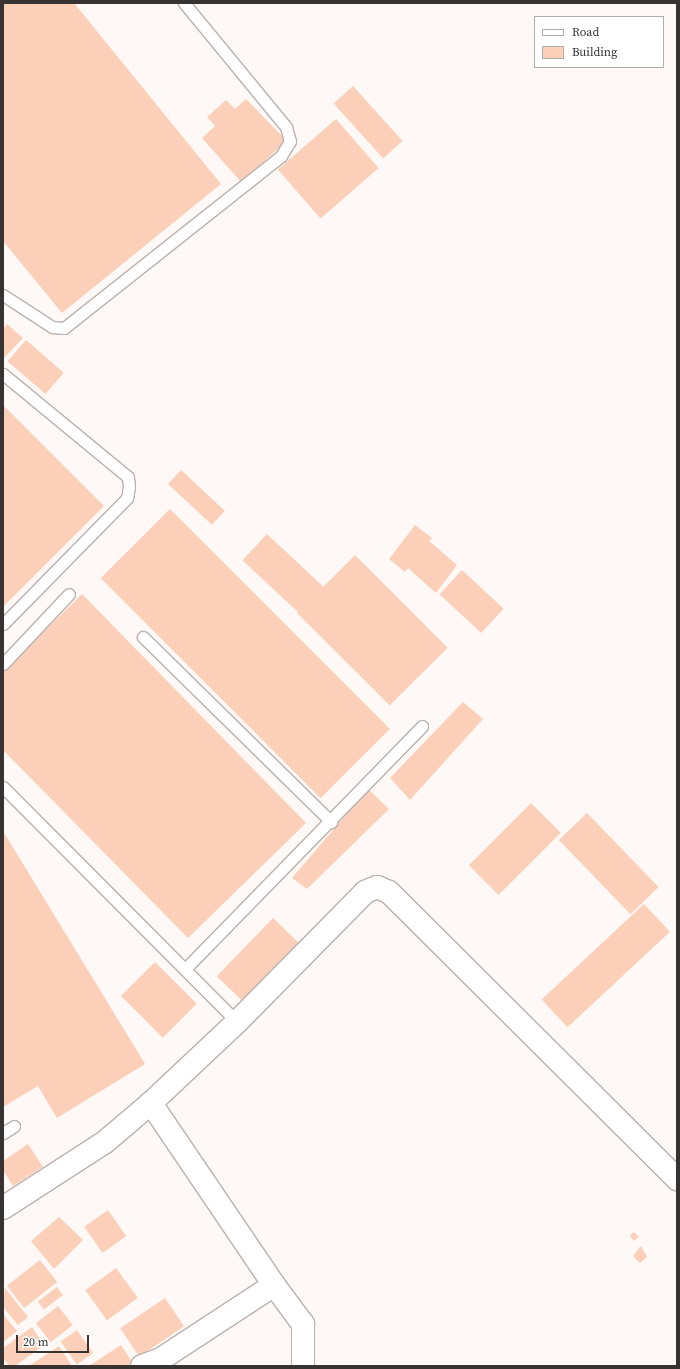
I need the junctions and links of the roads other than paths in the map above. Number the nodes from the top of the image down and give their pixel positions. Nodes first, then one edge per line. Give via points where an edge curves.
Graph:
1 (184, 3) edge
2 (3, 295) edge
3 (3, 374) edge
4 (69, 594) dead end
5 (3, 624) edge
6 (143, 637) dead end
7 (3, 664) edge
8 (422, 726) dead end
9 (3, 787) edge
10 (331, 822) junction
11 (186, 968) junction
12 (237, 1022) junction
13 (151, 1103) junction
14 (14, 1126) dead end
15 (3, 1133) edge
16 (677, 1179) edge
17 (3, 1208) edge
18 (274, 1285) junction
19 (142, 1366) edge
20 (304, 1366) edge

1 - 2 lane via 286,127 290,141 281,156 64,328 52,327
3 - 5 lane via 128,477 129,487 127,498
4 - 7 lane
6 - 10 lane
8 - 10 lane
9 - 11 lane
10 - 11 lane
11 - 12 lane
12 - 13 street
12 - 16 street via 365,892 377,887 389,892
13 - 17 street via 105,1142
13 - 18 street
14 - 15 lane
18 - 19 street via 161,1359
18 - 20 street via 303,1324

